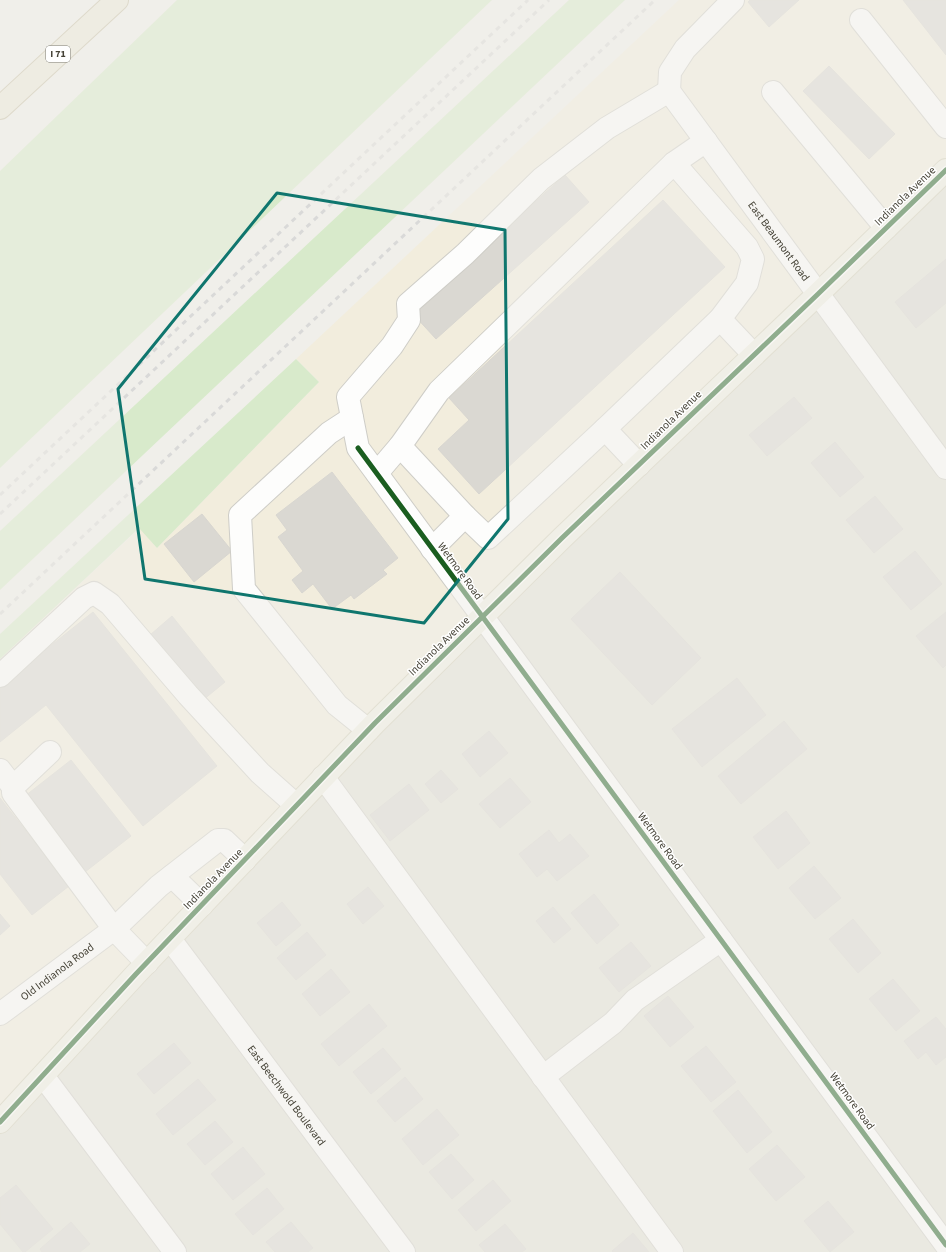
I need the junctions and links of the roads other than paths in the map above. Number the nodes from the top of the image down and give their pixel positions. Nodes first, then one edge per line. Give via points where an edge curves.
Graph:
1 (117, 0) edge
2 (733, 0) edge
3 (861, 20) dead end
4 (669, 91) junction
5 (772, 92) dead end
6 (0, 108) edge
7 (946, 127) edge
8 (706, 141) junction
9 (674, 163) junction
10 (946, 170) edge
11 (886, 228) junction
12 (818, 294) junction
13 (720, 319) junction
14 (754, 355) junction
15 (352, 418) junction
16 (605, 430) junction
17 (400, 446) junction
18 (639, 465) junction
19 (946, 468) edge
20 (377, 473) junction
21 (465, 516) junction
22 (432, 548) junction
23 (482, 617) junction
24 (0, 676) edge
25 (368, 730) junction
26 (50, 752) dead end
27 (323, 777) junction
28 (6, 779) edge
29 (296, 805) junction
30 (245, 860) junction
31 (165, 881) junction
32 (202, 905) junction
33 (114, 928) junction
34 (170, 939) junction
35 (721, 940) junction
36 (147, 963) junction
37 (0, 1014) edge
38 (43, 1076) junction
39 (543, 1077) junction
40 (0, 1122) edge
41 (946, 1245) edge
42 (175, 1252) edge
43 (404, 1252) edge
44 (672, 1252) edge

1 - 6 highway, I 71
2 - 4 street via 685,49 670,72
3 - 7 street
4 - 8 street, East Beaumont Road
4 - 15 street via 608,128 541,179 465,254 408,304 409,320 392,346 348,397
5 - 11 street
8 - 9 street
8 - 12 street, East Beaumont Road
9 - 13 street via 747,247 753,259 747,283
9 - 17 street via 439,390
10 - 11 main road, Indianola Avenue
11 - 12 main road, Indianola Avenue
12 - 14 main road, Indianola Avenue
12 - 19 street, East Beaumont Road
13 - 14 street
13 - 16 street
14 - 18 main road, Indianola Avenue
15 - 20 street, Wetmore Road via 358,448
15 - 25 street via 329,432 240,515 244,588 337,706
16 - 18 street
16 - 21 street via 488,538
17 - 20 street
17 - 21 street
18 - 23 main road, Indianola Avenue
20 - 22 street, Wetmore Road
21 - 22 street
22 - 23 street, Wetmore Road
23 - 25 main road, Indianola Avenue
23 - 35 street, Wetmore Road
24 - 29 street via 84,598 94,593 110,604 188,696 260,773
25 - 27 main road, Indianola Avenue
26 - 28 street
27 - 29 main road, Indianola Avenue
27 - 39 street
28 - 33 street via 13,793
29 - 30 main road, Indianola Avenue
30 - 31 street, Old Indianola Road via 224,840 218,840
30 - 32 main road, Indianola Avenue
31 - 32 street
31 - 33 street, Old Indianola Road
32 - 34 main road, Indianola Avenue
33 - 36 street
33 - 37 street, Old Indianola Road
34 - 36 main road, Indianola Avenue
34 - 43 street, East Beechwold Boulevard
35 - 39 street via 636,1000 613,1023
35 - 41 street, Wetmore Road
36 - 38 main road, Indianola Avenue
38 - 40 main road, Indianola Avenue
38 - 42 street
39 - 44 street

